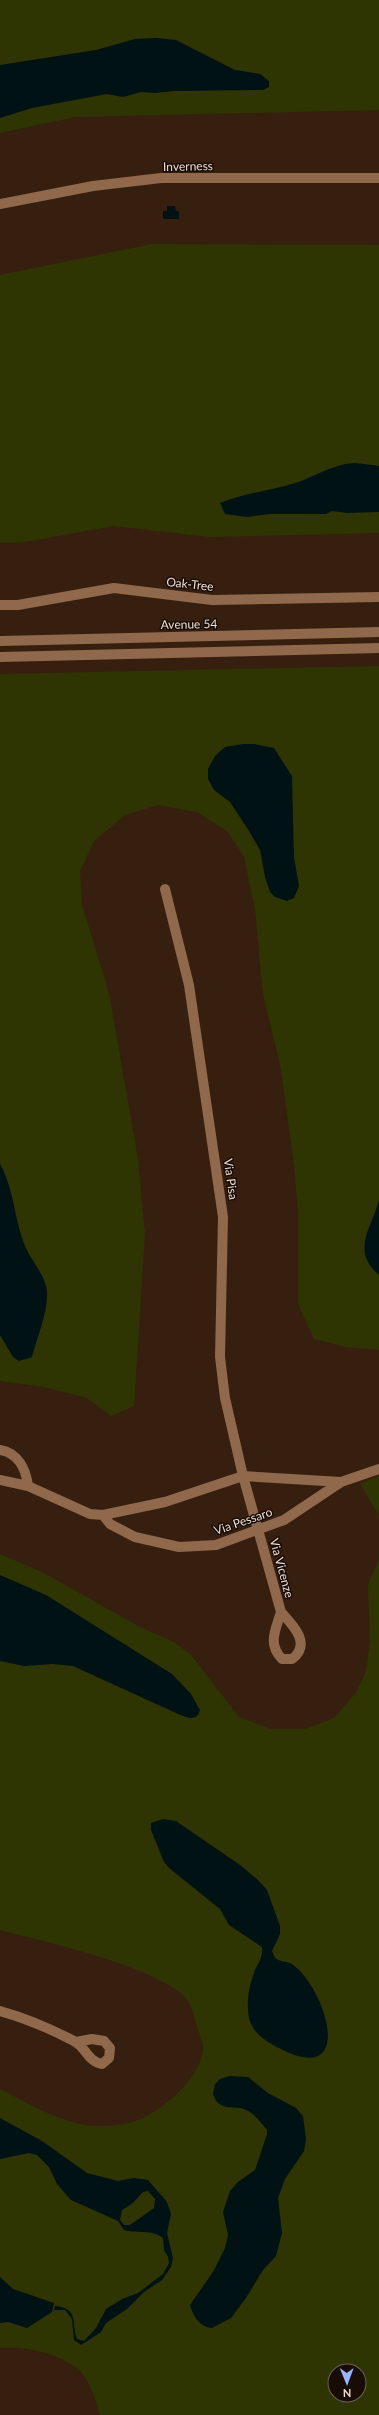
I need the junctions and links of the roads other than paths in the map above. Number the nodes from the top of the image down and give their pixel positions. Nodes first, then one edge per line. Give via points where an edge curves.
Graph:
1 (379, 178) edge
2 (0, 204) edge
3 (379, 597) edge
4 (0, 606) edge
5 (379, 632) edge
6 (0, 641) edge
7 (379, 648) edge
8 (0, 657) edge
9 (165, 889) dead end
10 (0, 1450) edge
11 (379, 1469) edge
12 (243, 1476) junction
13 (0, 1480) edge
14 (341, 1482) junction
15 (28, 1486) junction
16 (103, 1515) junction
17 (258, 1530) junction
18 (281, 1612) dead end
19 (0, 2011) edge
20 (76, 2042) dead end

1 - 2 street, Inverness via 161,178 93,186
3 - 4 street, Oak-Tree via 212,600 114,588
5 - 6 street, Avenue 54
7 - 8 street
9 - 12 street, Via Pisa via 189,985 220,1194 223,1217 220,1357 225,1398
10 - 15 street via 16,1458 25,1472
11 - 14 street, Via Pessaro
12 - 14 street, Via Pessaro
12 - 16 street, Via Pessaro via 165,1502
12 - 17 street, Via Pisa
13 - 15 street, Via Pessaro
14 - 17 street, Via Pessaro via 284,1520
15 - 16 street, Via Pessaro via 90,1514
16 - 17 street, Via Pessaro via 110,1524 135,1537 179,1547 216,1545
17 - 18 street, Via Vicenze
19 - 20 street

